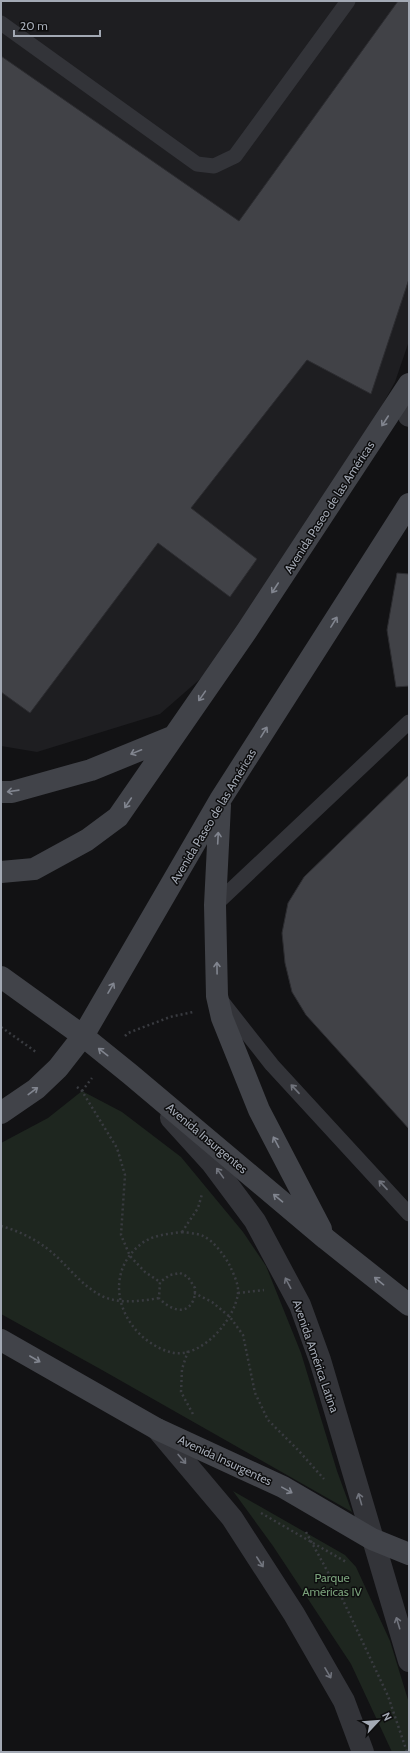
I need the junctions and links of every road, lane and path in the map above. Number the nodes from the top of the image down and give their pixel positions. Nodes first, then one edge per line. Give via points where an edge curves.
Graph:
1 (348, 1) edge
2 (1, 23) edge
3 (408, 386) edge
4 (409, 416) edge
5 (409, 504) edge
6 (409, 722) edge
7 (172, 737) junction
8 (1, 792) edge
9 (220, 800) junction
10 (1, 872) edge
11 (215, 905) junction
12 (1, 977) edge
13 (218, 1000) junction
14 (1, 1027) edge
15 (83, 1036) junction
16 (109, 1057) junction
17 (58, 1068) junction
18 (130, 1074) junction
19 (82, 1092) junction
20 (1, 1113) edge
21 (211, 1162) junction
22 (409, 1214) edge
23 (1, 1226) edge
24 (182, 1232) junction
25 (326, 1239) junction
26 (130, 1256) junction
27 (160, 1282) junction
28 (194, 1293) junction
29 (159, 1298) junction
30 (120, 1300) junction
31 (409, 1305) edge
32 (230, 1317) junction
33 (1, 1340) edge
34 (188, 1351) junction
35 (196, 1420) dead end
36 (157, 1429) junction
37 (328, 1483) dead end
38 (258, 1511) dead end
39 (304, 1528) dead end
40 (372, 1539) junction
41 (312, 1542) junction
42 (409, 1554) edge
43 (346, 1562) dead end
44 (409, 1661) edge
45 (363, 1752) edge
46 (407, 1752) edge

1 - 2 lane via 235,156 214,166 197,164
3 - 4 street
3 -> 7 main road, Avenida Paseo de las Américas via 246,632
9 -> 5 main road, Avenida Paseo de las Américas
6 - 11 lane
7 -> 8 main road via 91,770 12,792
7 -> 10 main road, Avenida Paseo de las Américas via 118,817 87,840 34,869
11 -> 9 main road
15 -> 9 main road, Avenida Paseo de las Américas
13 -> 11 main road
12 - 15 main road, Avenida Insurgentes
13 - 16 path via 128,1033
22 -> 13 lane via 272,1064
25 -> 13 main road via 259,1110 222,1018
14 - 17 path
16 -> 15 main road, Avenida Insurgentes
15 - 17 main road, Avenida Paseo de las Américas
16 - 18 main road, Avenida Insurgentes
16 - 19 path
17 - 19 path
20 -> 17 main road, Avenida Paseo de las Américas via 36,1089
18 - 21 street, Avenida América Latina
25 -> 18 main road, Avenida Insurgentes
19 - 26 path via 117,1148 125,1175 121,1235
21 - 24 path via 198,1208
40 -> 21 street, Avenida América Latina via 320,1360 300,1305 255,1221
23 - 30 path via 46,1247 77,1278 105,1297
24 - 26 path via 161,1235 142,1244
24 - 32 path via 202,1236 220,1250 226,1260 235,1277 238,1292
31 -> 25 main road, Avenida Insurgentes
26 - 27 path via 145,1272
26 - 30 path via 121,1272 118,1287
27 - 28 path via 170,1275 180,1273 188,1277 195,1288
27 - 29 path
28 - 29 path via 193,1301 185,1308 174,1310
28 - 32 path via 212,1302
29 - 30 path via 136,1302
30 - 34 path via 125,1315 138,1333 154,1345 175,1353
32 - 34 path via 216,1335 194,1350
32 - 37 path via 243,1335 255,1393 268,1420
33 -> 36 main road, Avenida Insurgentes
34 - 35 path via 182,1369 181,1392
36 -> 40 main road, Avenida Insurgentes via 282,1487
36 -> 45 street via 232,1518 294,1614 344,1701
38 - 41 path
39 - 41 path
40 - 42 main road, Avenida Insurgentes
44 -> 40 street, Avenida América Latina
41 - 43 path
41 - 46 path via 341,1596 388,1696

